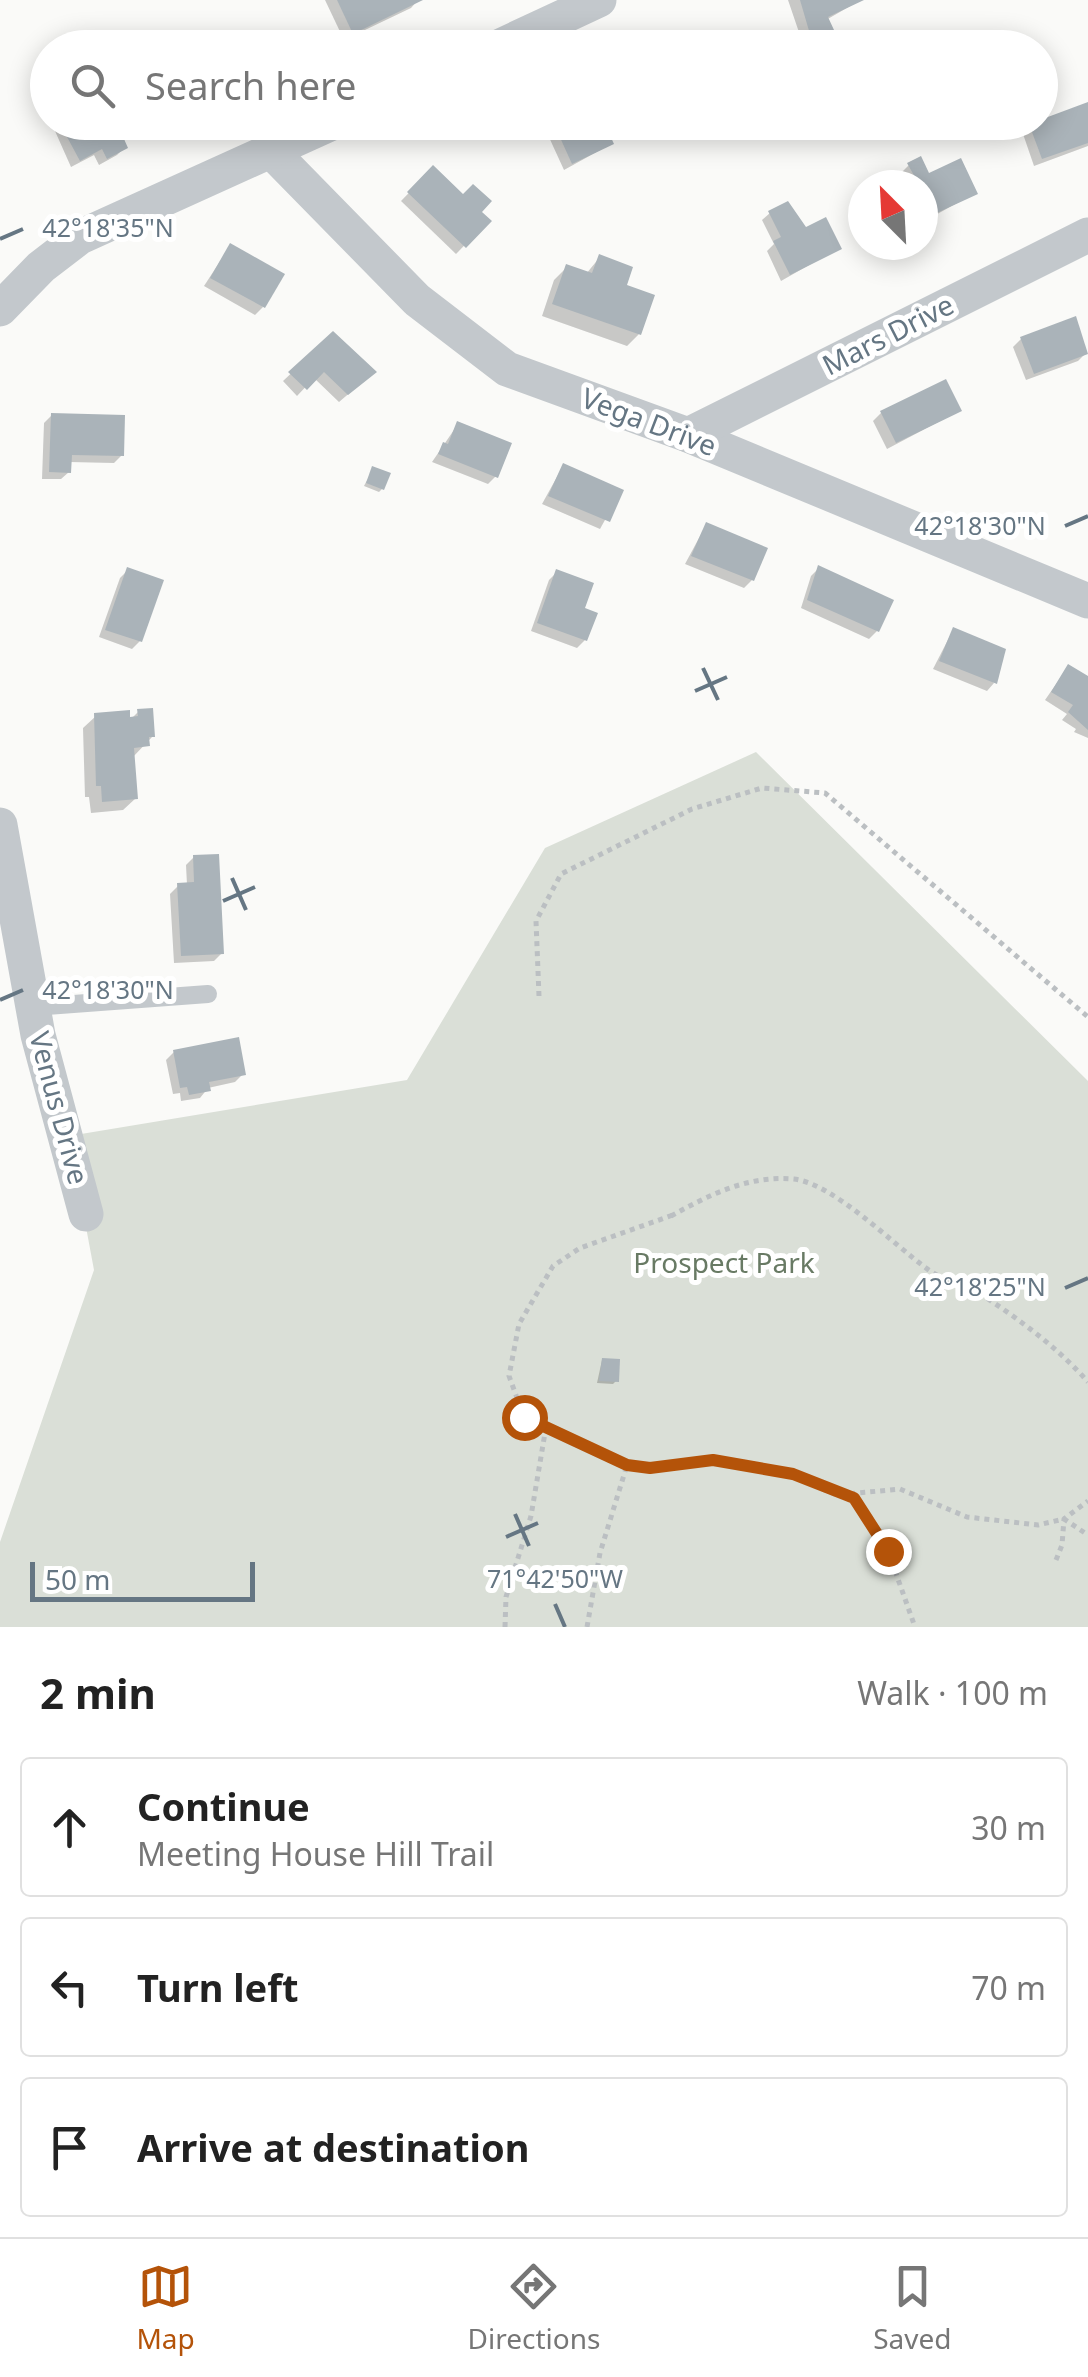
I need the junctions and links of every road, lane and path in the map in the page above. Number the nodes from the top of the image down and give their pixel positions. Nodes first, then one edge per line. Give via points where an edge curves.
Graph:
1 (599, 0) edge
2 (535, 30) edge
3 (295, 140) edge
4 (271, 151) junction
5 (1088, 235) edge
6 (0, 310) edge
7 (688, 436) junction
8 (1088, 601) edge
9 (0, 824) edge
10 (208, 994) dead end
11 (539, 996) dead end
12 (34, 1007) junction
13 (1088, 1017) edge
14 (86, 1214) dead end
15 (1088, 1382) edge
16 (546, 1427) junction
17 (627, 1465) junction
18 (849, 1495) junction
19 (1088, 1501) edge
20 (1064, 1519) junction
21 (1088, 1534) edge
22 (1056, 1560) dead end
23 (505, 1627) edge
24 (587, 1627) edge
25 (915, 1627) edge

1 - 2 street
3 - 4 street
4 - 6 street via 80,238
4 - 7 street, Vega Drive via 418,300 507,369
5 - 7 street, Mars Drive
7 - 8 street, Vega Drive
9 - 12 street, Venus Drive
10 - 12 lane
11 - 13 path via 536,921 561,874 692,809 762,788 825,794
12 - 14 street, Venus Drive
15 - 16 path via 988,1299 928,1270 814,1184 791,1179 736,1184 643,1228 580,1248 553,1266 519,1324 509,1376 524,1417
16 - 17 path
16 - 23 path
17 - 18 path via 713,1460 776,1469
17 - 24 path via 600,1553
18 - 20 path via 900,1488 967,1517 1038,1525
18 - 25 path via 870,1516 888,1551
19 - 20 path
20 - 21 path
20 - 22 path

